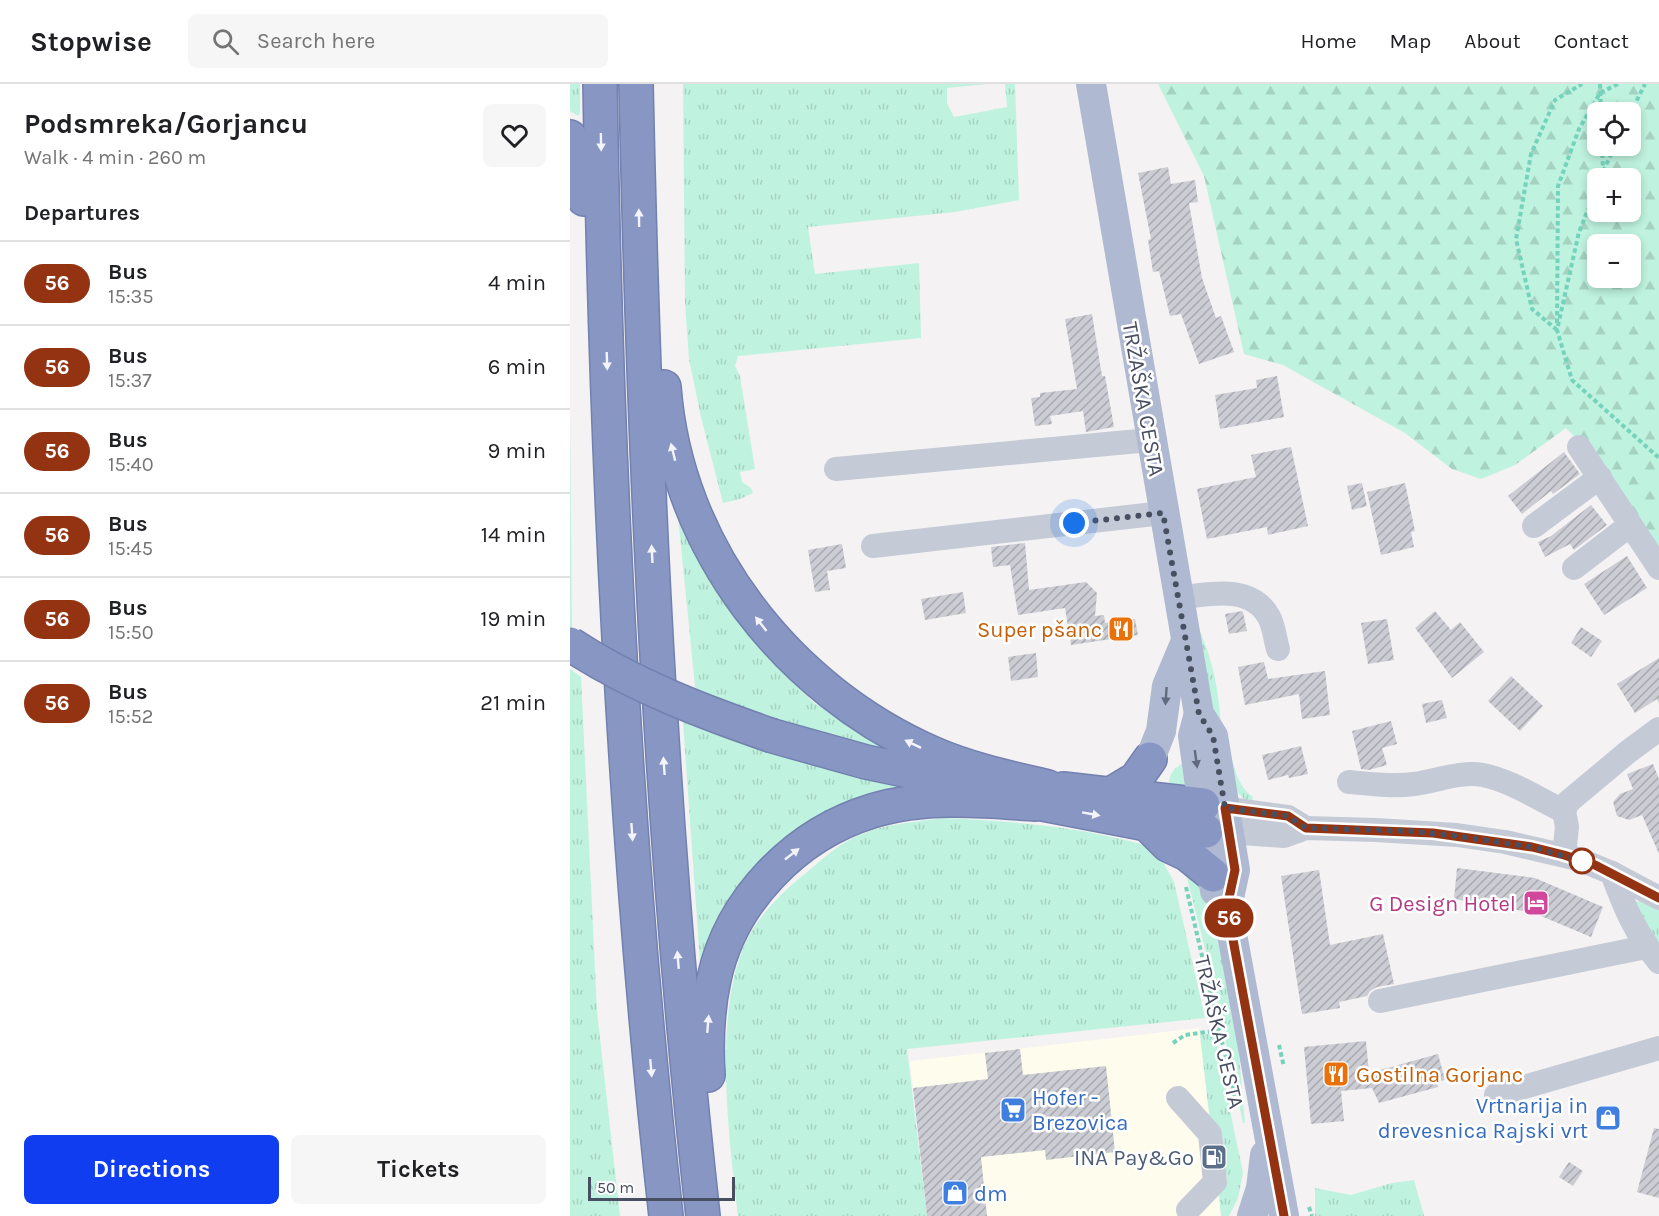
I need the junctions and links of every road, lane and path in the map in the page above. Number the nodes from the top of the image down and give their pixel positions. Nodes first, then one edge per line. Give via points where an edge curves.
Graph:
1 (600, 84) edge
2 (636, 84) edge
3 (1091, 84) edge
4 (1582, 84) edge
5 (1600, 84) edge
6 (1618, 84) edge
7 (1645, 84) edge
8 (1600, 93) junction
9 (1600, 102) edge
10 (1636, 102) edge
11 (570, 137) edge
12 (1587, 212) edge
13 (640, 276) junction
14 (605, 302) junction
15 (1557, 330) junction
16 (1150, 440) junction
17 (1579, 447) dead end
18 (1659, 458) edge
19 (836, 469) dead end
20 (1600, 477) junction
21 (1163, 513) junction
22 (1630, 525) junction
23 (1534, 526) dead end
24 (873, 546) dead end
25 (1574, 568) dead end
26 (1659, 568) edge
27 (1179, 598) junction
28 (1186, 641) junction
29 (570, 644) edge
30 (1278, 649) dead end
31 (1659, 729) edge
32 (1150, 759) joint
33 (1349, 782) dead end
34 (1111, 794) junction
35 (1042, 796) junction
36 (1564, 811) junction
37 (1216, 819) junction
38 (1147, 824) junction
39 (1564, 855) junction
40 (1612, 873) junction
41 (1199, 880) junction
42 (1659, 898) edge
43 (1227, 907) junction
44 (1655, 956) edge
45 (1380, 1001) dead end
46 (1220, 1030) junction
47 (1173, 1043) dead end
48 (1659, 1048) edge
49 (1496, 1095) dead end
50 (1178, 1098) dead end
51 (1237, 1106) dead end
52 (1268, 1125) junction
53 (1188, 1210) dead end
54 (703, 1211) edge
55 (666, 1216) edge
56 (1252, 1216) edge
57 (1284, 1216) edge

1 -> 14 highway
13 -> 2 highway
3 - 16 main road, TRŽAŠKA CESTA
4 - 15 path via 1555,99 1532,154 1516,239 1532,309
5 - 8 path
6 - 8 path
7 - 10 path
8 - 9 path
8 - 15 path via 1579,129 1558,186
11 - 14 highway via 582,178 587,258
12 - 15 path
35 -> 13 highway via 908,742 873,722 827,690 772,638 712,553 682,483 665,412 658,313
54 -> 13 highway via 683,1019 664,767
14 -> 55 highway via 627,765
15 - 18 path via 1572,380
16 - 19 street
16 - 21 main road, TRŽAŠKA CESTA
17 - 20 street
20 - 22 street
20 - 23 street
21 - 24 street
21 - 27 main road, TRŽAŠKA CESTA
22 - 25 street
22 - 26 street
27 - 28 main road, TRŽAŠKA CESTA
27 - 30 street via 1237,594 1257,602 1270,618
28 -> 32 main road via 1167,686 1161,731
28 - 37 main road, TRŽAŠKA CESTA via 1199,714 1193,736
29 - 35 highway, bridge via 671,698 773,736 867,762
31 - 36 street via 1581,790
32 - 34 highway via 1136,779
33 - 36 street via 1397,785 1482,775
34 - 35 highway
34 - 37 highway
35 -> 38 highway
54 -> 35 highway via 714,1158 706,1046 714,977 734,926 764,881 808,842 872,811 927,801
36 - 39 street
37 - 38 highway
37 - 39 street via 1288,816 1306,828 1410,831 1505,842
37 - 41 main road, TRŽAŠKA CESTA
37 - 43 main road, TRŽAŠKA CESTA via 1235,870
38 - 41 highway via 1168,845 1187,854
39 - 40 street
40 - 42 street
40 - 44 street via 1628,916
41 - 43 main road, TRŽAŠKA CESTA
41 - 46 path, TRŽAŠKA CESTA
43 - 52 main road, TRŽAŠKA CESTA
44 - 45 street
46 - 47 path via 1185,1035
46 - 51 path, TRŽAŠKA CESTA
48 - 49 street
50 - 53 street via 1210,1134 1215,1182
52 - 56 main road via 1261,1188
52 - 57 main road, TRŽAŠKA CESTA

